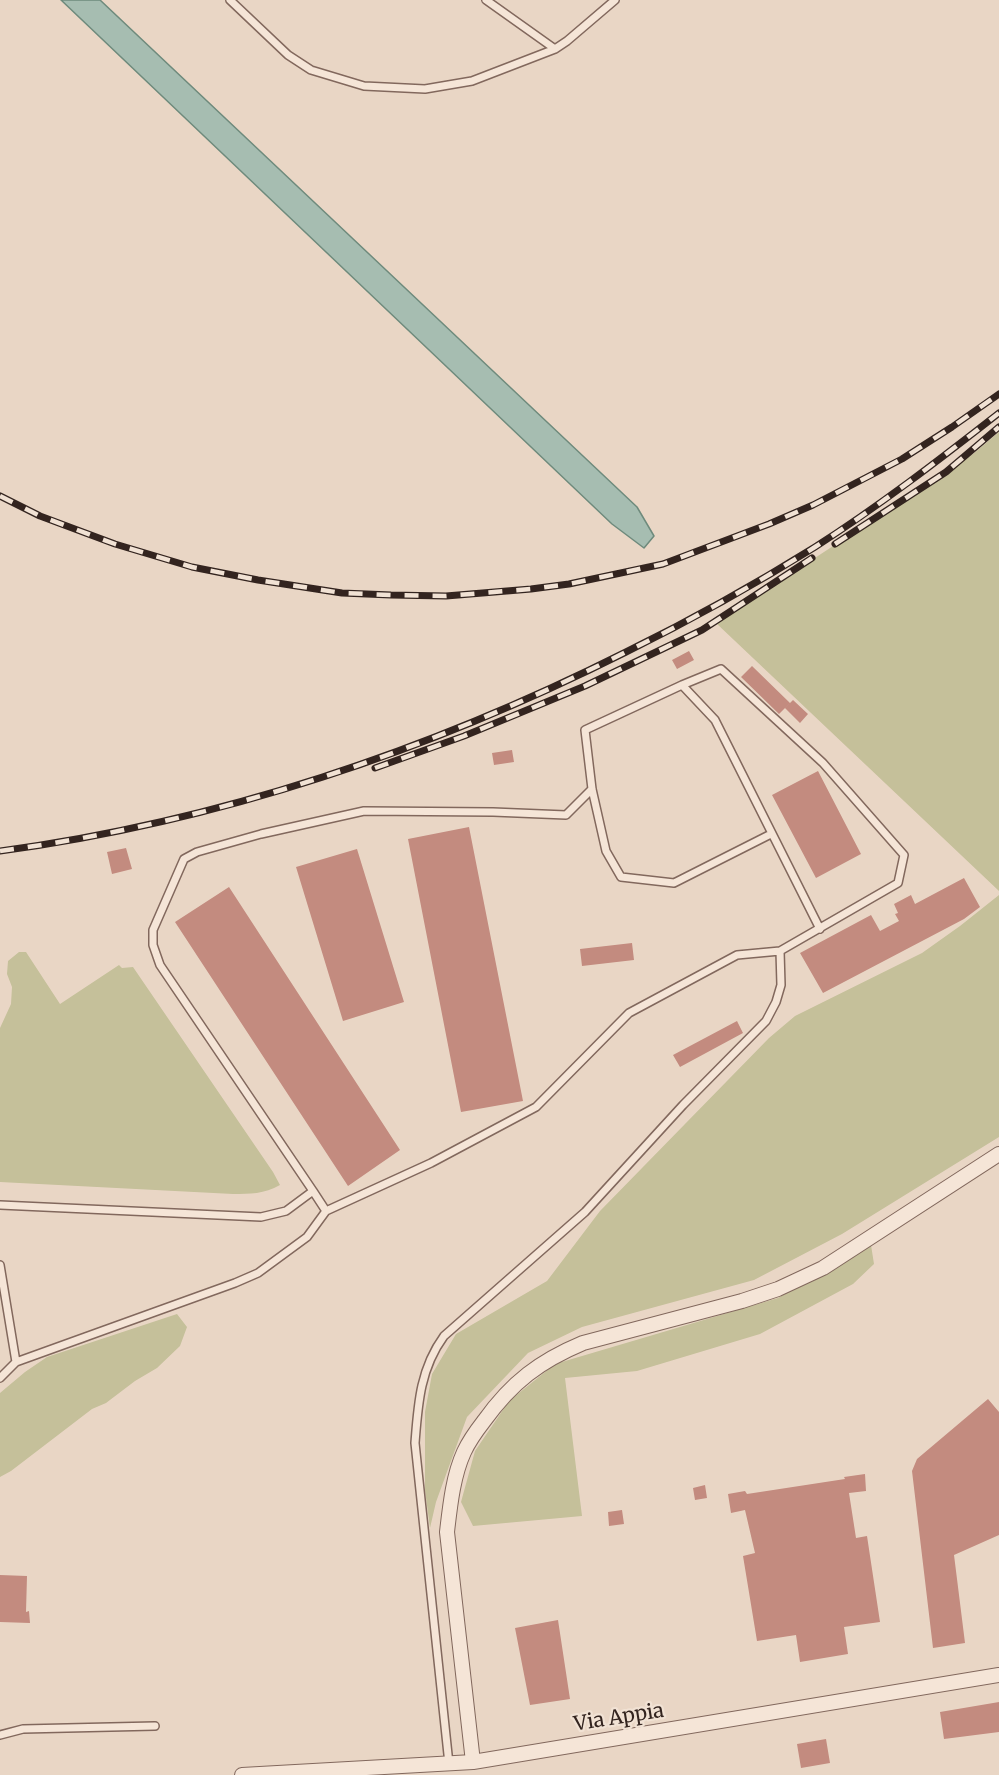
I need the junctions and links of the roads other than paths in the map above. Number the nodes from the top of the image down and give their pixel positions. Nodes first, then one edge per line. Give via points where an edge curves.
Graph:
1 (230, 0) edge
2 (486, 0) edge
3 (615, 0) edge
4 (555, 49) junction
5 (682, 685) junction
6 (592, 789) junction
7 (771, 834) junction
8 (820, 928) junction
9 (780, 951) junction
10 (999, 1155) edge
11 (313, 1191) junction
12 (0, 1205) edge
13 (326, 1211) junction
14 (0, 1265) edge
15 (16, 1362) junction
16 (0, 1378) edge
17 (999, 1675) edge
18 (155, 1726) dead end
19 (0, 1735) edge
20 (473, 1762) junction
21 (448, 1764) junction
22 (242, 1775) edge

1 - 4 lane via 288,56 311,70 364,86 425,89 472,81
2 - 4 lane
3 - 4 lane
5 - 6 lane via 585,730
5 - 7 lane via 715,720
5 - 8 lane via 721,669 823,762 904,855 898,883
6 - 7 lane via 606,851 621,877 674,883
6 - 11 lane via 566,815 364,811 261,834 184,859 153,930 160,965
7 - 8 lane
8 - 9 lane
9 - 13 lane via 737,955 629,1013 536,1107 431,1163
9 - 21 lane via 781,985 766,1021 585,1212 444,1336 433,1351 418,1400 415,1443
10 - 20 street via 823,1269 742,1301 560,1352 508,1389 464,1452 447,1532
11 - 12 lane via 286,1211 261,1217
11 - 13 lane
13 - 15 lane via 307,1238 258,1273
14 - 15 lane
15 - 16 lane
17 - 20 street, Via Appia
18 - 19 lane via 23,1729
20 - 21 street, Via Appia
21 - 22 street, Via Appia

